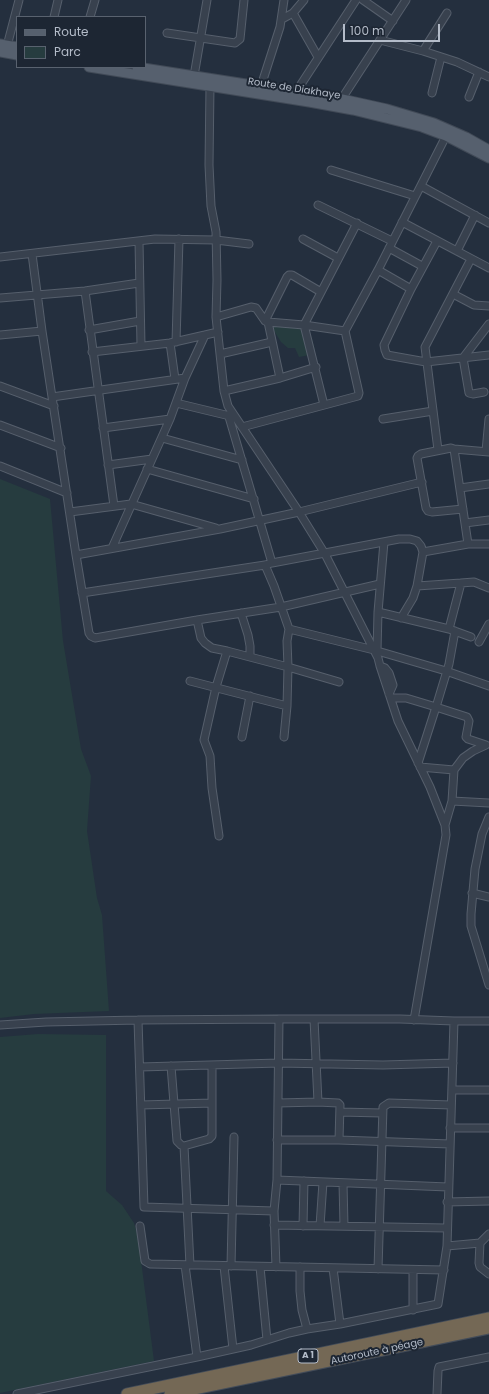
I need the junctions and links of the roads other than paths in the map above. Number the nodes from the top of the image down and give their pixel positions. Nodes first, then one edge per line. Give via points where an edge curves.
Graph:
1 (19, 0) edge
2 (58, 0) edge
3 (95, 0) edge
4 (207, 0) edge
5 (244, 0) edge
6 (284, 0) edge
7 (304, 0) edge
8 (356, 0) edge
9 (363, 0) edge
10 (406, 0) edge
11 (293, 13) junction
12 (447, 13) dead end
13 (54, 16) edge
14 (90, 16) edge
15 (282, 19) junction
16 (393, 21) junction
17 (167, 33) dead end
18 (200, 38) junction
19 (380, 40) junction
20 (2, 47) edge
21 (16, 47) edge
22 (423, 51) junction
23 (16, 54) edge
24 (318, 57) junction
25 (441, 57) junction
26 (95, 68) edge
27 (143, 68) edge
28 (479, 72) junction
29 (194, 76) junction
30 (489, 77) edge
31 (210, 86) junction
32 (261, 86) junction
33 (296, 92) junction
34 (432, 93) dead end
35 (469, 97) dead end
36 (339, 103) junction
37 (446, 136) junction
38 (489, 150) edge
39 (489, 158) edge
40 (331, 170) dead end
41 (421, 186) junction
42 (415, 196) junction
43 (318, 205) dead end
44 (475, 215) junction
45 (402, 222) junction
46 (489, 223) edge
47 (357, 224) junction
48 (179, 239) junction
49 (303, 239) dead end
50 (216, 240) junction
51 (139, 241) junction
52 (392, 241) junction
53 (437, 241) junction
54 (249, 244) dead end
55 (389, 248) junction
56 (457, 251) junction
57 (32, 254) junction
58 (0, 257) edge
59 (338, 258) junction
60 (471, 259) junction
61 (422, 266) junction
62 (489, 268) edge
63 (378, 270) junction
64 (139, 283) junction
65 (411, 289) junction
66 (85, 291) junction
67 (321, 292) junction
68 (453, 294) junction
69 (38, 295) junction
70 (0, 298) edge
71 (489, 306) edge
72 (216, 317) junction
73 (140, 321) junction
74 (267, 321) junction
75 (489, 324) edge
76 (304, 325) junction
77 (89, 330) junction
78 (42, 331) junction
79 (345, 331) junction
80 (218, 332) junction
81 (0, 335) edge
82 (205, 335) junction
83 (173, 342) junction
84 (272, 342) junction
85 (141, 346) junction
86 (92, 352) junction
87 (220, 354) junction
88 (489, 355) edge
89 (464, 358) junction
90 (426, 362) junction
91 (316, 367) junction
92 (185, 378) junction
93 (280, 378) junction
94 (175, 379) junction
95 (0, 386) edge
96 (97, 390) junction
97 (224, 391) junction
98 (484, 392) dead end
99 (52, 397) junction
100 (176, 403) junction
101 (324, 405) junction
102 (54, 406) junction
103 (433, 411) junction
104 (233, 417) junction
105 (489, 418) edge
106 (170, 419) junction
107 (383, 419) dead end
108 (0, 425) edge
109 (242, 427) junction
110 (103, 428) junction
111 (488, 432) edge
112 (162, 438) junction
113 (61, 448) junction
114 (454, 449) junction
115 (438, 450) junction
116 (487, 452) edge
117 (152, 459) junction
118 (242, 460) junction
119 (108, 465) junction
120 (0, 466) edge
121 (147, 469) junction
122 (422, 482) junction
123 (489, 484) edge
124 (460, 488) junction
125 (67, 493) junction
126 (254, 499) junction
127 (131, 504) junction
128 (114, 506) junction
129 (463, 509) junction
130 (70, 512) junction
131 (299, 512) junction
132 (260, 520) junction
133 (489, 520) edge
134 (465, 523) junction
135 (220, 529) junction
136 (384, 542) junction
137 (468, 544) junction
138 (489, 544) edge
139 (112, 548) junction
140 (423, 552) junction
141 (325, 554) junction
142 (76, 555) junction
143 (269, 564) junction
144 (461, 583) junction
145 (380, 584) junction
146 (417, 586) junction
147 (489, 588) edge
148 (343, 592) junction
149 (82, 593) junction
150 (281, 607) junction
151 (378, 612) junction
152 (241, 613) junction
153 (401, 618) junction
154 (197, 620) junction
155 (488, 628) edge
156 (289, 629) junction
157 (452, 630) junction
158 (472, 637) dead end
159 (479, 642) dead end
160 (227, 651) junction
161 (375, 651) junction
162 (250, 656) junction
163 (288, 667) junction
164 (446, 671) junction
165 (190, 681) dead end
166 (339, 682) dead end
167 (489, 686) edge
168 (216, 687) junction
169 (250, 696) junction
170 (390, 696) junction
171 (287, 706) junction
172 (436, 707) junction
173 (242, 737) dead end
174 (284, 737) dead end
175 (487, 745) edge
176 (419, 765) junction
177 (454, 770) junction
178 (452, 801) junction
179 (489, 803) edge
180 (489, 817) edge
181 (445, 825) junction
182 (219, 836) dead end
183 (472, 893) junction
184 (489, 897) edge
185 (489, 985) edge
186 (279, 1019) junction
187 (314, 1019) junction
188 (138, 1020) junction
189 (414, 1020) junction
190 (454, 1021) junction
191 (489, 1021) edge
192 (0, 1025) edge
193 (279, 1063) junction
194 (453, 1063) junction
195 (315, 1064) junction
196 (212, 1065) junction
197 (171, 1066) junction
198 (140, 1067) junction
199 (452, 1090) junction
200 (489, 1090) edge
201 (318, 1102) junction
202 (212, 1103) junction
203 (278, 1103) junction
204 (141, 1104) junction
205 (174, 1104) junction
206 (451, 1105) junction
207 (340, 1112) junction
208 (382, 1113) junction
209 (450, 1128) junction
210 (489, 1128) edge
211 (234, 1137) dead end
212 (277, 1140) junction
213 (339, 1140) junction
214 (382, 1141) junction
215 (450, 1144) junction
216 (184, 1146) junction
217 (277, 1180) junction
218 (304, 1181) junction
219 (322, 1182) junction
220 (343, 1183) junction
221 (381, 1185) junction
222 (448, 1187) junction
223 (489, 1201) edge
224 (447, 1202) junction
225 (188, 1209) junction
226 (232, 1210) junction
227 (274, 1211) junction
228 (274, 1225) junction
229 (140, 1226) dead end
230 (303, 1226) junction
231 (320, 1226) junction
232 (344, 1226) junction
233 (379, 1226) junction
234 (446, 1228) junction
235 (489, 1234) edge
236 (480, 1243) junction
237 (446, 1246) junction
238 (187, 1265) junction
239 (228, 1266) junction
240 (260, 1266) junction
241 (276, 1267) junction
242 (300, 1267) junction
243 (333, 1268) junction
244 (378, 1269) junction
245 (413, 1270) junction
246 (444, 1270) junction
247 (489, 1274) edge
248 (413, 1310) junction
249 (489, 1318) edge
250 (340, 1324) junction
251 (489, 1328) edge
252 (307, 1329) junction
253 (267, 1340) junction
254 (233, 1349) junction
255 (197, 1357) junction
256 (489, 1357) edge
257 (17, 1394) edge
258 (127, 1394) edge
259 (170, 1394) edge
260 (438, 1394) edge

1 - 20 street
2 - 13 street
3 - 14 street
4 - 18 street
5 - 18 street via 238,41 235,43
6 - 15 street
7 - 11 street
8 - 24 street
9 - 16 street
10 - 16 street
11 - 15 street
11 - 24 street
12 - 22 street
15 - 32 street
16 - 19 street
17 - 18 street
18 - 29 street
19 - 22 street
19 - 36 street
20 - 21 main road
20 - 23 main road
22 - 25 street
24 - 33 street
25 - 28 street
25 - 34 street
26 - 31 main road, Route de Diakhaye
27 - 29 main road, Route de Diakhaye
28 - 30 street
28 - 35 street
29 - 32 main road, Route de Diakhaye
31 - 36 main road, Route de Diakhaye
31 - 50 street via 209,165
32 - 33 main road, Route de Diakhaye
33 - 36 main road, Route de Diakhaye
36 - 37 main road, Route de Diakhaye
36 - 38 main road, Route de Diakhaye via 408,115 434,123
37 - 39 main road, Route de Diakhaye
37 - 41 street
40 - 42 street
41 - 42 street
41 - 44 street
42 - 45 street
43 - 47 street
44 - 46 street
44 - 56 street
45 - 52 street
45 - 53 street
47 - 52 street
47 - 59 street
48 - 50 street
48 - 51 street
48 - 83 street
49 - 59 street
50 - 54 street
50 - 72 street
51 - 57 street
51 - 64 street
52 - 55 street
53 - 56 street
53 - 61 street
55 - 61 street
55 - 63 street
56 - 60 street
57 - 58 street
57 - 69 street
59 - 67 street
60 - 62 street
60 - 68 street
61 - 65 street
63 - 65 street
63 - 79 street
64 - 66 street
64 - 73 street
65 - 90 street via 384,345 385,350 387,355
66 - 69 street
66 - 77 street
67 - 74 street via 289,275
67 - 76 street
68 - 71 street via 474,305
68 - 90 street via 425,347
69 - 70 street
69 - 78 street
72 - 74 street via 251,307 256,308
72 - 80 street
73 - 77 street
73 - 85 street
74 - 76 street
74 - 84 street
75 - 89 street
76 - 79 street
76 - 91 street
77 - 86 street
78 - 81 street
78 - 99 street
79 - 101 street via 359,393 358,396
80 - 82 street
80 - 87 street
82 - 83 street
82 - 92 street
83 - 85 street
83 - 94 street
84 - 87 street
84 - 93 street
85 - 86 street
86 - 96 street
87 - 97 street
88 - 89 street
89 - 90 street
89 - 98 street via 469,393
90 - 103 street
91 - 93 street
91 - 101 street
92 - 94 street
92 - 100 street
93 - 97 street
94 - 96 street
95 - 102 street
96 - 99 street
96 - 110 street
97 - 104 street
99 - 102 street
100 - 104 street
100 - 106 street
101 - 109 street
102 - 113 street
103 - 107 street
103 - 115 street
104 - 109 street
104 - 118 street
105 - 111 street
106 - 110 street
106 - 112 street
108 - 113 street
109 - 131 street
110 - 119 street
111 - 116 street
112 - 117 street
112 - 118 street
113 - 125 street
114 - 115 street
114 - 116 street
114 - 124 street
115 - 122 street via 418,456
117 - 119 street
117 - 121 street
118 - 126 street
119 - 128 street
120 - 125 street
121 - 126 street
121 - 127 street
122 - 129 street via 428,511
122 - 131 street
123 - 124 street
124 - 129 street
125 - 130 street
126 - 132 street
127 - 128 street
127 - 135 street
127 - 139 street
128 - 130 street
129 - 134 street
130 - 142 street
131 - 132 street
131 - 141 street
132 - 135 street
132 - 143 street
133 - 134 street
134 - 137 street
135 - 139 street
136 - 140 street via 410,539 421,546
136 - 141 street
136 - 145 street
137 - 138 street
137 - 140 street
139 - 142 street
140 - 146 street
141 - 143 street
141 - 148 street
142 - 149 street
143 - 149 street
143 - 150 street
144 - 146 street
144 - 147 street via 474,582
144 - 157 street
145 - 148 street
145 - 151 street
146 - 153 street
148 - 150 street
148 - 161 street
149 - 154 street via 89,632 95,638
150 - 152 street
150 - 156 street
151 - 153 street
151 - 161 street
152 - 154 street
152 - 162 street via 248,635
153 - 157 street
154 - 160 street via 201,638 205,643 212,648
155 - 159 street
156 - 161 street
156 - 163 street
157 - 158 street
157 - 164 street
160 - 162 street
160 - 168 street
161 - 164 street
161 - 170 street via 380,666 385,668 392,680
162 - 163 street
163 - 166 street
163 - 171 street
164 - 167 street
164 - 172 street
165 - 168 street
168 - 169 street
168 - 182 street via 204,740 210,756
169 - 171 street
169 - 173 street
170 - 172 street
170 - 176 street via 398,721
171 - 174 street
172 - 175 street via 467,717 469,721 466,737
172 - 176 street
175 - 177 street via 463,758
176 - 177 street
176 - 181 street
177 - 178 street
178 - 179 street
178 - 181 street
180 - 183 street via 482,834
181 - 189 street via 446,835
183 - 184 street
183 - 185 street via 471,926
186 - 187 street
186 - 188 street
186 - 193 street
187 - 189 street
187 - 195 street
188 - 192 street
188 - 198 street
189 - 190 street
190 - 191 street
190 - 194 street
193 - 195 street
193 - 196 street
193 - 203 street
194 - 195 street
194 - 199 street
195 - 201 street
196 - 197 street
196 - 202 street
197 - 198 street
197 - 205 street
198 - 204 street
199 - 200 street
199 - 206 street
201 - 203 street
201 - 207 street via 338,1103
202 - 205 street
202 - 216 street via 212,1136
203 - 212 street
204 - 205 street
204 - 225 street via 143,1205 146,1208
205 - 216 street via 177,1141
206 - 208 street via 389,1103 383,1107
206 - 209 street
207 - 208 street
207 - 213 street
208 - 214 street
209 - 210 street
209 - 215 street
211 - 226 street
212 - 213 street
212 - 217 street
213 - 214 street
214 - 215 street
214 - 221 street
215 - 222 street
216 - 225 street
217 - 218 street
217 - 227 street
218 - 219 street
218 - 230 street
219 - 220 street
219 - 231 street
220 - 221 street
220 - 232 street
221 - 222 street
221 - 233 street
222 - 224 street
223 - 224 street
224 - 234 street
225 - 226 street
225 - 238 street
226 - 227 street
226 - 239 street
227 - 228 street
228 - 230 street
228 - 241 street
229 - 238 street via 147,1263
230 - 231 street
231 - 232 street
232 - 233 street
233 - 234 street
233 - 244 street
234 - 237 street
235 - 236 street
236 - 237 street
236 - 247 street via 480,1267
237 - 246 street
238 - 239 street
238 - 255 street
239 - 240 street
239 - 254 street
240 - 241 street
240 - 253 street
241 - 242 street
242 - 243 street
242 - 252 street via 302,1310
243 - 244 street
243 - 250 street
244 - 245 street
245 - 246 street
245 - 248 street
246 - 248 street via 438,1304
248 - 250 street
249 - 258 highway, A 1
250 - 252 street
251 - 259 highway, Autoroute à péage / A 1
252 - 253 street
253 - 254 street
254 - 255 street
255 - 257 street
256 - 260 street via 439,1367

